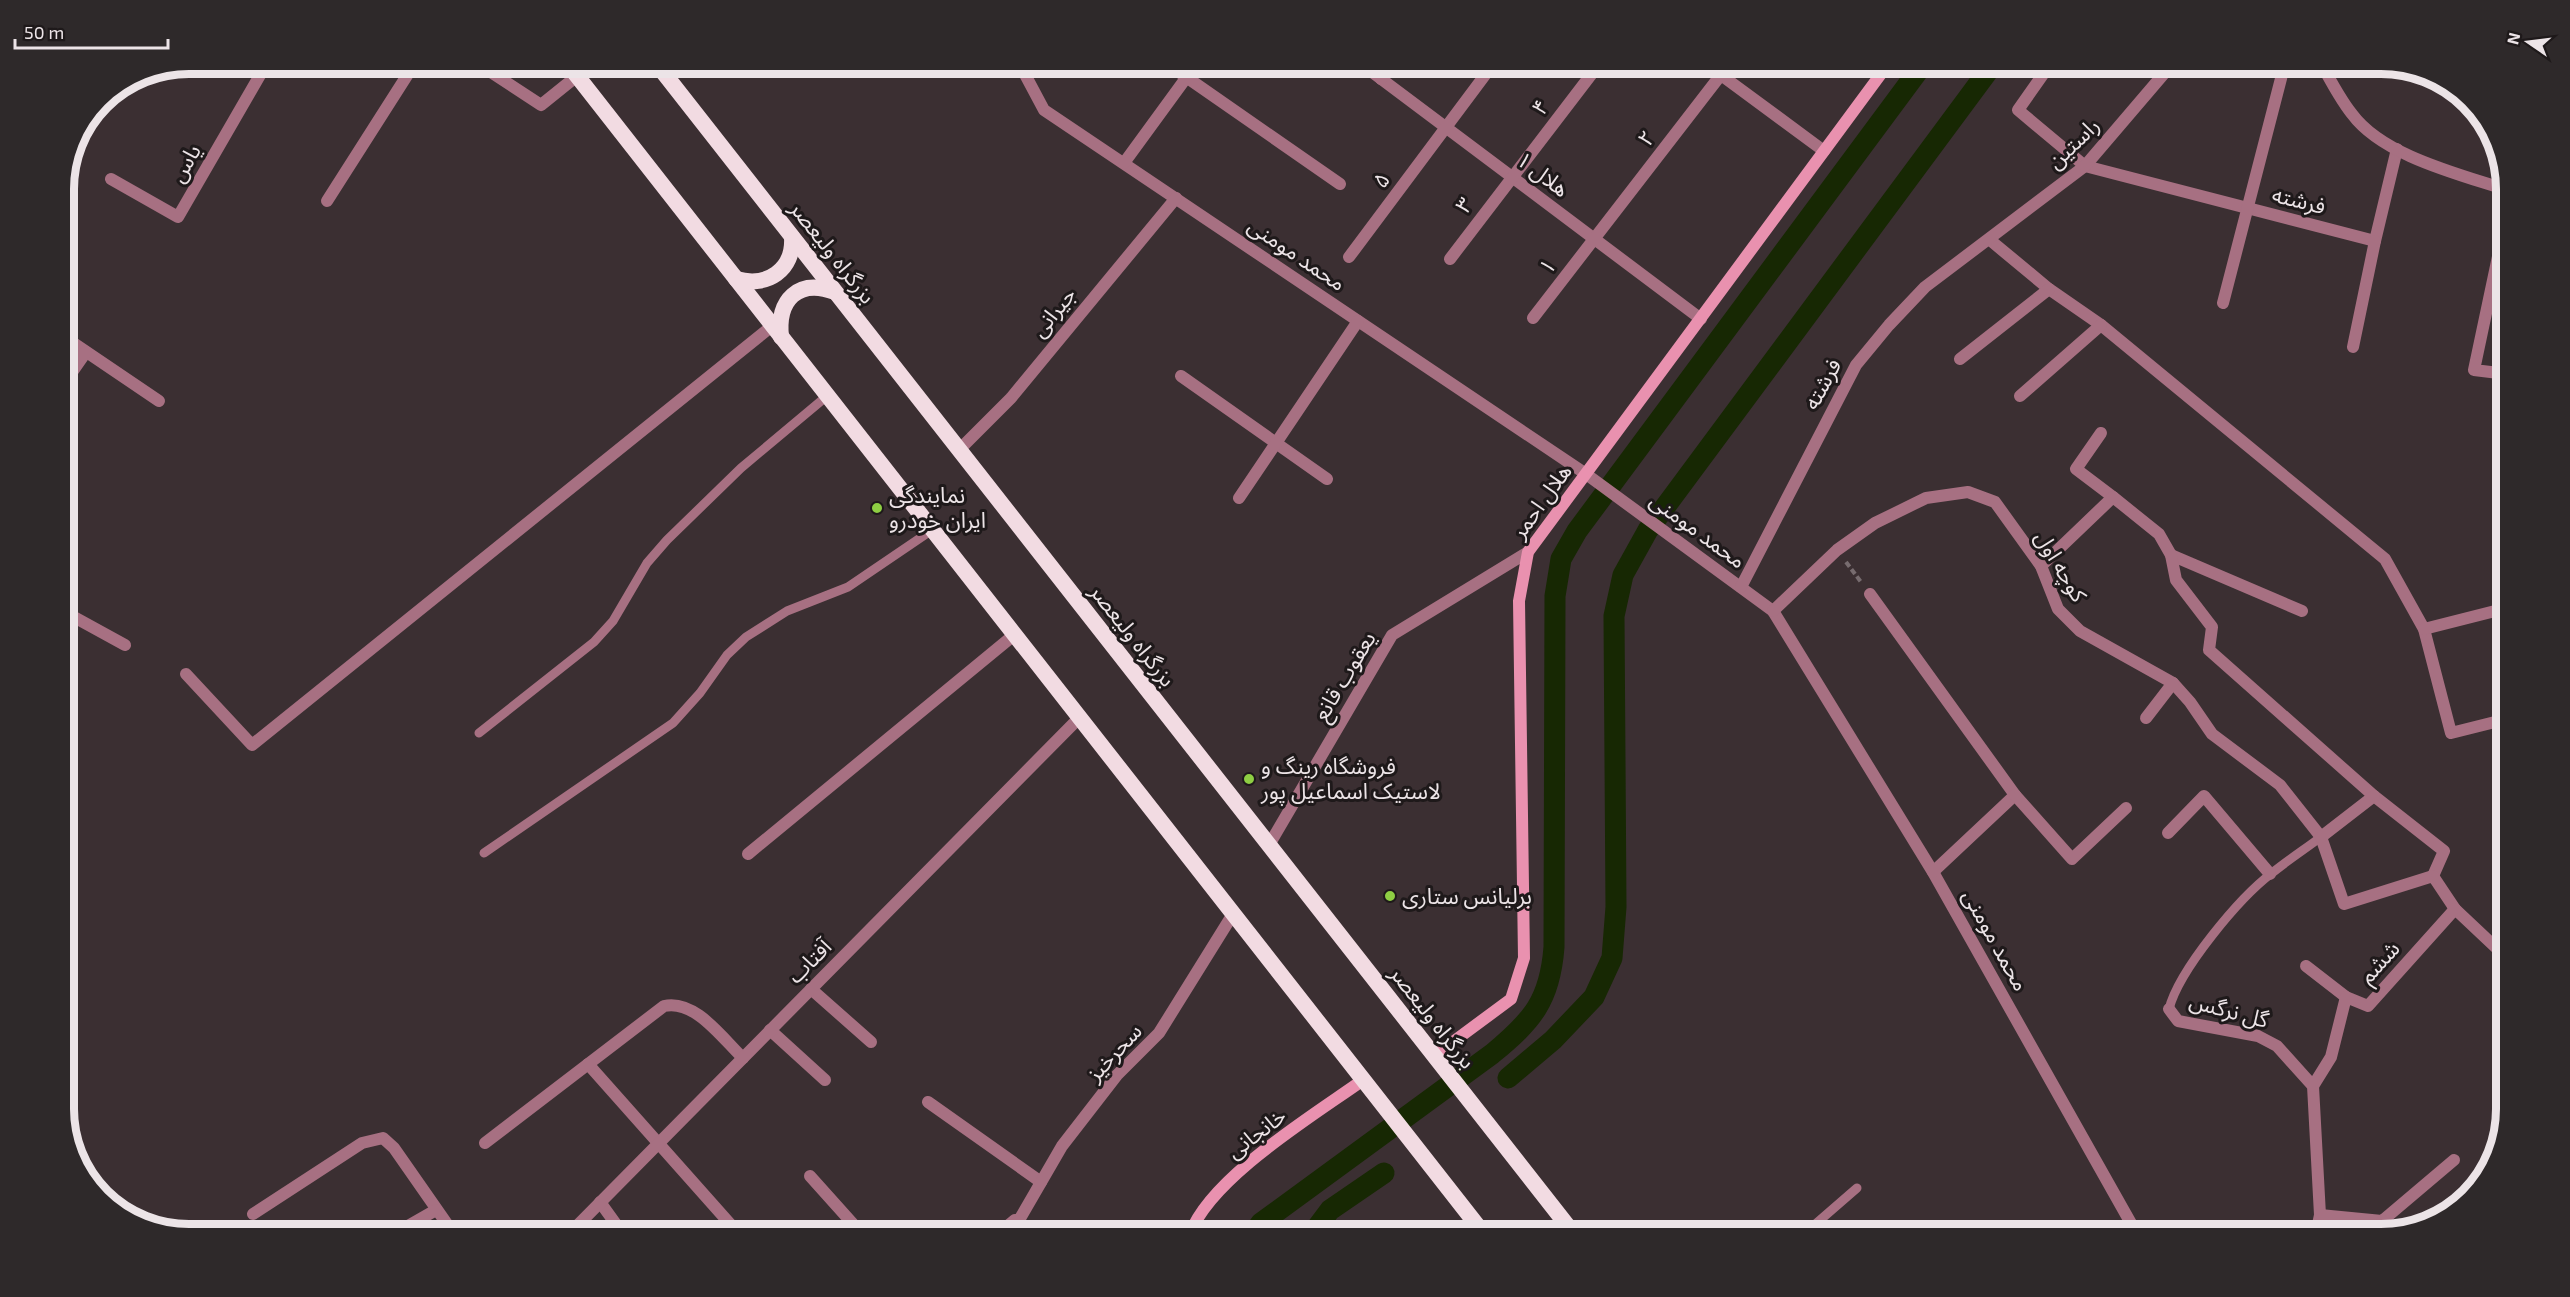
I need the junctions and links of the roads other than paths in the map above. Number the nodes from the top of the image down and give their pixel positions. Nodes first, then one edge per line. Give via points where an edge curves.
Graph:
1 (261, 74) edge
2 (408, 74) edge
3 (494, 74) edge
4 (568, 74) edge
5 (576, 74) edge
6 (665, 74) edge
7 (1025, 74) edge
8 (1182, 74) edge
9 (1188, 74) edge
10 (1374, 74) edge
11 (1386, 74) edge
12 (1486, 74) edge
13 (1592, 74) edge
14 (1881, 74) edge
15 (2043, 74) edge
16 (2164, 74) edge
17 (2282, 74) edge
18 (2328, 74) edge
19 (1721, 75) joint
20 (1186, 77) junction
21 (1382, 80) junction
22 (1446, 127) junction
23 (2397, 148) junction
24 (1824, 151) junction
25 (1124, 163) junction
26 (2085, 166) junction
27 (1512, 177) junction
28 (111, 179) dead end
29 (1340, 184) dead end
30 (2496, 186) edge
31 (1176, 198) junction
32 (327, 201) dead end
33 (2248, 208) junction
34 (792, 237) junction
35 (1594, 239) junction
36 (1989, 240) junction
37 (2375, 241) junction
38 (1349, 257) dead end
39 (1450, 259) dead end
40 (2496, 266) edge
41 (736, 279) junction
42 (2049, 289) junction
43 (835, 292) junction
44 (2223, 303) dead end
45 (1533, 318) dead end
46 (1701, 319) junction
47 (1358, 321) junction
48 (2102, 325) junction
49 (777, 332) junction
50 (74, 344) edge
51 (2353, 347) dead end
52 (86, 352) junction
53 (1960, 359) dead end
54 (74, 369) edge
55 (2496, 373) edge
56 (1181, 376) dead end
57 (827, 396) junction
58 (2020, 396) dead end
59 (159, 401) dead end
60 (2101, 433) dead end
61 (1275, 442) junction
62 (959, 450) junction
63 (1586, 474) junction
64 (1327, 479) dead end
65 (2113, 497) junction
66 (1239, 498) dead end
67 (932, 530) junction
68 (1528, 552) junction
69 (2171, 555) junction
70 (2041, 566) junction
71 (1741, 587) junction
72 (1870, 594) road end
73 (1773, 611) junction
74 (2302, 611) dead end
75 (2496, 611) edge
76 (74, 617) edge
77 (2424, 629) junction
78 (1014, 635) junction
79 (125, 645) dead end
80 (186, 674) dead end
81 (2173, 683) junction
82 (1079, 718) junction
83 (2146, 718) dead end
84 (2496, 722) edge
85 (478, 733) dead end
86 (2015, 795) junction
87 (2374, 796) junction
88 (2126, 808) dead end
89 (2168, 833) dead end
90 (2321, 837) junction
91 (1269, 845) junction
92 (484, 853) dead end
93 (748, 854) dead end
94 (1933, 872) junction
95 (2270, 874) junction
96 (2433, 876) junction
97 (2455, 909) junction
98 (1233, 914) junction
99 (2496, 948) edge
100 (2306, 966) dead end
101 (811, 989) junction
102 (2346, 996) junction
103 (2169, 1010) joint
104 (770, 1030) junction
105 (871, 1042) dead end
106 (1434, 1056) junction
107 (743, 1058) junction
108 (588, 1064) junction
109 (825, 1080) dead end
110 (1363, 1080) junction
111 (2313, 1086) junction
112 (928, 1102) dead end
113 (660, 1142) junction
114 (485, 1143) dead end
115 (2454, 1160) dead end
116 (810, 1176) dead end
117 (1041, 1182) junction
118 (1857, 1188) dead end
119 (600, 1202) junction
120 (436, 1210) junction
121 (254, 1214) dead end
122 (1021, 1215) junction
123 (2320, 1215) junction
124 (2382, 1221) junction
125 (412, 1224) edge
126 (446, 1224) edge
127 (578, 1224) edge
128 (616, 1224) edge
129 (731, 1224) edge
130 (853, 1224) edge
131 (1010, 1224) edge
132 (1016, 1224) edge
133 (1194, 1224) edge
134 (1476, 1224) edge
135 (1566, 1224) edge
136 (1816, 1224) edge
137 (2131, 1224) edge
138 (2318, 1224) edge
139 (2385, 1224) edge

1 - 28 street, یاس via 178,217
2 - 32 street
3 - 4 street via 541,105
5 - 41 highway
6 - 34 highway, بزرگراه ولیعصر
7 - 25 street, محمد مومنی via 1044,110
8 - 20 street
9 - 20 street
10 - 21 street, هلال ۱
11 - 21 street
12 - 22 street, ۵
13 - 27 street, ۴
14 - 24 main road, هلال احمر
15 - 26 street via 2018,110
16 - 26 street, راستین
17 - 33 street
18 - 23 street via 2353,116
19 - 24 street
19 - 35 street, ۲
20 - 25 street
20 - 29 street
21 - 22 street, هلال ۱
22 - 27 street, هلال ۱
22 - 38 street, ۵
23 - 30 street via 2435,166
23 - 37 street
24 - 46 main road, هلال احمر
25 - 31 street, محمد مومنی
26 - 33 street, فرشته
26 - 36 street, راستین
27 - 35 street, هلال ۱
27 - 39 street, ۳
31 - 47 street, محمد مومنی
31 - 62 street, جیرانی via 1011,398
33 - 37 street, فرشته
33 - 44 street
34 - 41 highway via 790,260 784,267 756,282
34 - 43 highway, بزرگراه ولیعصر
35 - 45 street, ۱
35 - 46 street, هلال ۱
36 - 42 street
36 - 71 street, فرشته via 1925,287 1856,364
37 - 51 street
40 - 55 street via 2474,370
41 - 49 highway
42 - 48 street
42 - 53 street
43 - 49 highway via 810,288 788,299
43 - 62 highway, بزرگراه ولیعصر
46 - 63 main road, هلال احمر
47 - 61 street
47 - 63 street, محمد مومنی
48 - 58 street
48 - 77 street via 2385,560
49 - 57 highway
49 - 80 street via 252,745
50 - 52 street
52 - 54 street
52 - 59 street
56 - 61 street
57 - 67 highway
57 - 85 lane via 757,454 667,540 647,563 613,621 594,642
60 - 65 street via 2076,469
61 - 64 street
61 - 66 street
62 - 91 highway, بزرگراه ولیعصر
63 - 68 main road, هلال احمر
63 - 71 street, محمد مومنی
65 - 69 street via 2159,534
65 - 70 street
67 - 78 highway
67 - 92 lane via 848,587 787,611 746,637 673,723
68 - 91 street, یعقوب قانع via 1392,635
68 - 106 main road, هلال احمر via 1519,601 1524,958 1511,999
69 - 74 street
69 - 87 street via 2176,580 2212,627 2209,650
70 - 73 street, کوچه اول via 1995,502 1968,492 1926,498 1837,549
70 - 81 street, کوچه اول via 2058,609 2080,631
71 - 73 street, محمد مومنی
72 - 86 street
73 - 94 street, محمد مومنی
75 - 77 street
76 - 79 street
77 - 84 street via 2451,733
78 - 82 highway
78 - 93 street
81 - 83 street
81 - 90 street, کوچه اول via 2212,734 2280,785
82 - 98 highway
82 - 101 street, آفتاب
86 - 88 street via 2072,859
86 - 94 street
87 - 90 street
87 - 96 street via 2444,851
89 - 95 street via 2204,796
90 - 95 lane, گل نرگس
90 - 96 street, کوچه اول via 2344,904
91 - 106 highway, بزرگراه ولیعصر
94 - 137 street, محمد مومنی
95 - 103 lane, گل نرگس via 2204,948 2174,992
96 - 97 street
97 - 99 street
97 - 102 street, ششم via 2368,1006
98 - 110 highway
98 - 117 street, سحرخیز via 1159,1033 1117,1075 1062,1146
100 - 102 street
101 - 104 street, آفتاب
101 - 105 street
102 - 111 street, ششم via 2331,1057
103 - 111 street, گل نرگس via 2178,1021 2258,1036 2277,1046
104 - 107 street, آفتاب
104 - 109 street
106 - 135 highway, بزرگراه ولیعصر
107 - 108 street via 692,1010 673,1004 664,1006
107 - 113 street, آفتاب
108 - 113 street
108 - 114 street
110 - 133 main road, خانجانی via 1236,1172
110 - 134 highway
111 - 123 street
112 - 117 street
113 - 119 street, آفتاب
113 - 129 street
115 - 124 street
116 - 130 street
117 - 122 street, سحرخیز
118 - 136 lane
119 - 127 street, آفتاب
119 - 128 street
120 - 121 street via 383,1138 362,1143
120 - 125 street
120 - 126 street
122 - 131 street
122 - 132 street, سحرخیز
123 - 124 street
123 - 138 street
124 - 139 street

